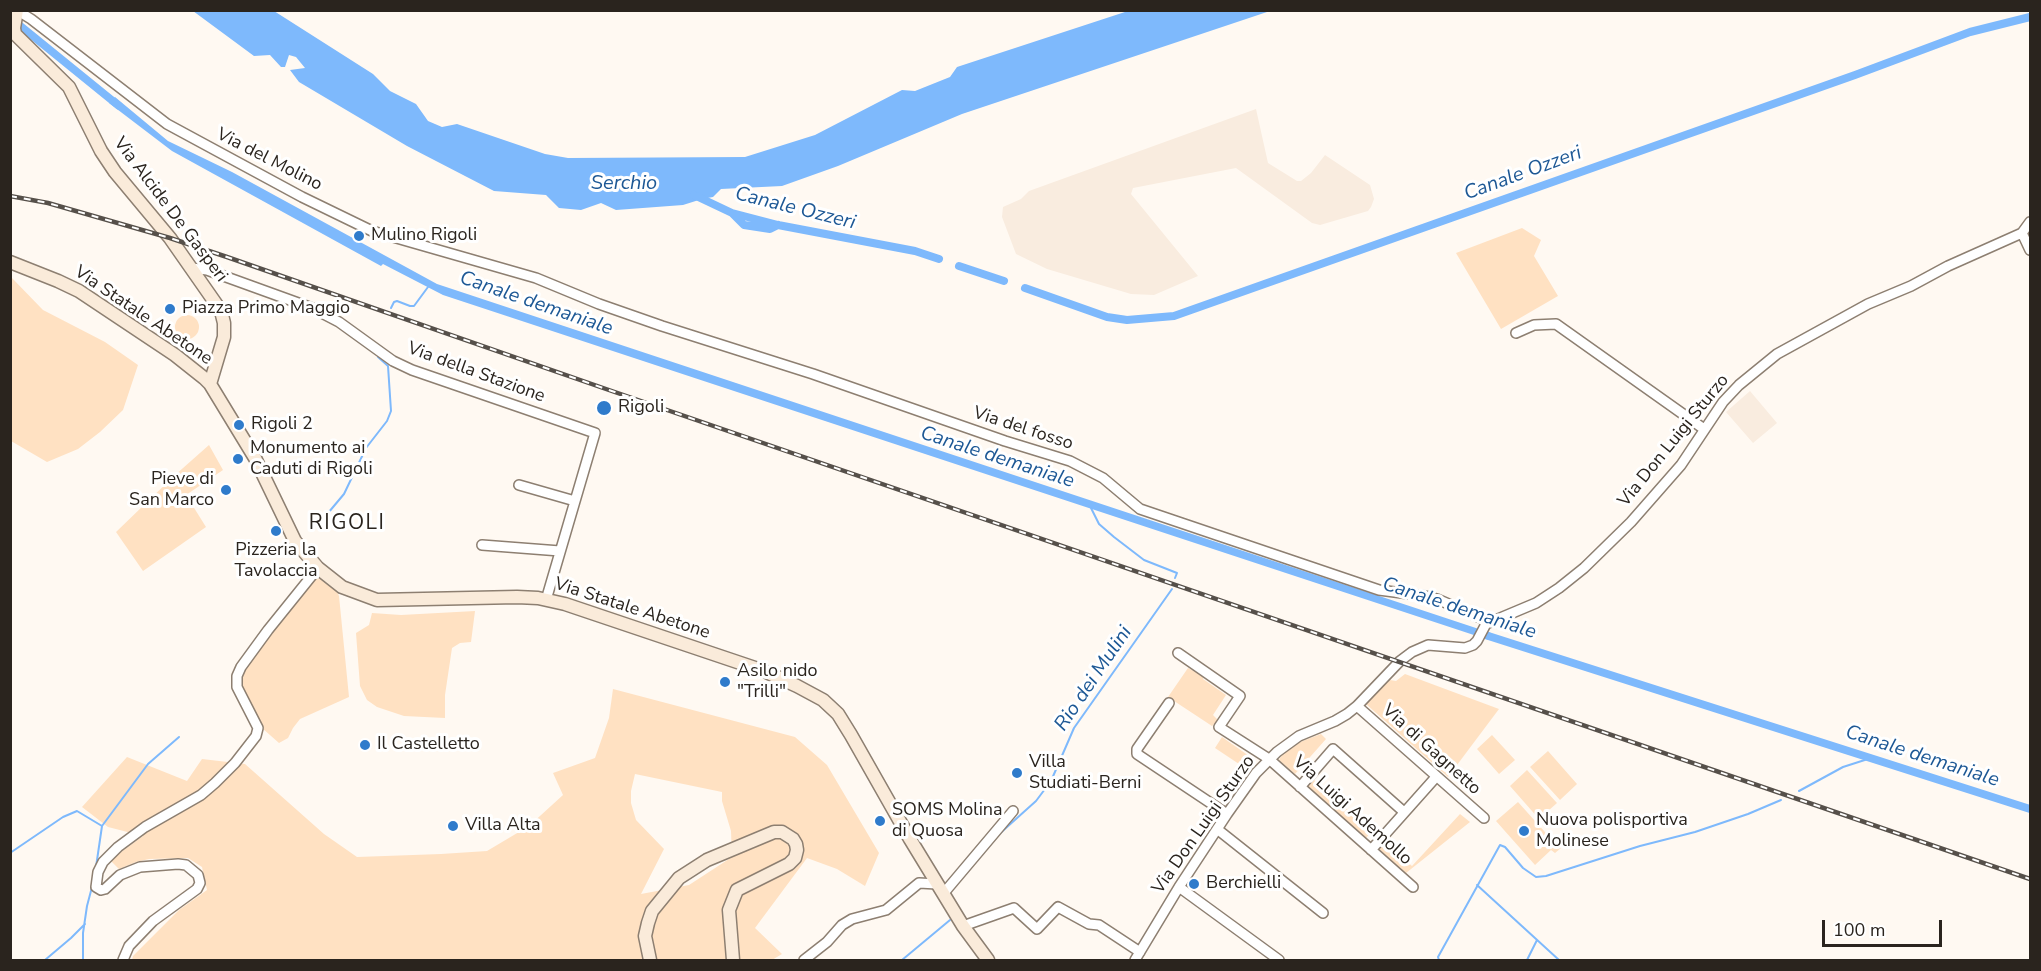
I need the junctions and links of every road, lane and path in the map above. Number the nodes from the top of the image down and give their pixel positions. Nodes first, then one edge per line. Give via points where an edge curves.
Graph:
1 (17, 17) edge
2 (2031, 222) edge
3 (2022, 233) junction
4 (2031, 250) edge
5 (10, 262) edge
6 (192, 268) junction
7 (536, 278) joint
8 (1516, 333) dead end
9 (210, 384) junction
10 (1704, 429) junction
11 (519, 485) dead end
12 (575, 501) junction
13 (482, 545) dead end
14 (560, 551) junction
15 (318, 568) junction
16 (546, 600) junction
17 (1487, 625) junction
18 (1178, 653) dead end
19 (1169, 703) dead end
20 (1357, 706) junction
21 (1269, 759) junction
22 (1436, 777) junction
23 (1299, 787) junction
24 (1013, 811) dead end
25 (1404, 812) junction
26 (1227, 813) junction
27 (1484, 818) dead end
28 (1217, 829) junction
29 (1371, 850) junction
30 (1179, 887) junction
31 (1413, 887) dead end
32 (940, 889) junction
33 (1323, 913) dead end
34 (963, 926) junction
35 (1137, 956) edge
36 (123, 960) edge
37 (650, 960) edge
38 (733, 960) edge
39 (804, 960) edge
40 (987, 960) edge
41 (1279, 960) edge

1 - 6 main road, Via Alcide De Gasperi via 15,34 69,87 115,172
1 - 7 street, Via del Molino via 31,19 167,124 302,197 372,231
2 - 3 street, Via Don Luigi Sturzo
3 - 4 street
3 - 10 street, Via Don Luigi Sturzo via 1868,304 1791,345 1739,385
5 - 9 main road, Via Statale Abetone via 79,291 175,355
6 - 9 main road, Via Alcide De Gasperi via 221,311 224,323 222,347
6 - 12 street, Via della Stazione via 312,308 412,370 595,433
7 - 17 street, Via del fosso via 662,326 1070,461 1103,478 1140,509 1379,590 1437,599
8 - 10 street via 1534,325 1556,324
9 - 15 main road, Via Statale Abetone via 255,458 295,541
10 - 17 street, Via Don Luigi Sturzo via 1665,485 1584,568 1536,603
11 - 12 street
12 - 14 street, Via della Stazione
13 - 14 street
14 - 16 street, Via della Stazione
15 - 16 main road, Via Statale Abetone via 342,587 377,600
15 - 36 street via 237,676 237,687 258,728 256,736 215,783 118,847 98,872 96,887 100,890 105,890 120,874 140,867 186,865 198,874 197,889 153,921 129,946
16 - 32 main road, Via Statale Abetone via 754,668 823,700 851,735
17 - 20 street, Via Don Luigi Sturzo via 1477,642 1466,648 1418,648
18 - 21 street, Via Luigi Ademollo via 1240,696 1219,726
19 - 26 street via 1136,753
20 - 21 street, Via Don Luigi Sturzo via 1335,721 1299,736
20 - 22 street, Via di Gagnetto
21 - 23 street, Via Luigi Ademollo
21 - 26 street, Via Don Luigi Sturzo
22 - 25 street
22 - 27 street, Via di Gagnetto
23 - 25 street via 1334,749
23 - 29 street, Via Luigi Ademollo
24 - 32 street
25 - 29 street
26 - 28 street, Via Don Luigi Sturzo
28 - 30 street, Via Don Luigi Sturzo
28 - 33 street
29 - 31 street, Via Luigi Ademollo
30 - 35 street, Via Don Luigi Sturzo
30 - 41 street
32 - 34 main road, Via Statale Abetone
32 - 39 street via 919,883 886,910 842,925
34 - 35 street via 1014,908 1037,929 1058,907 1089,924 1099,925
34 - 40 main road, Via Statale Abetone
37 - 38 main road via 645,936 652,911 679,878 707,860 782,832 793,839 795,858 737,890 729,910

